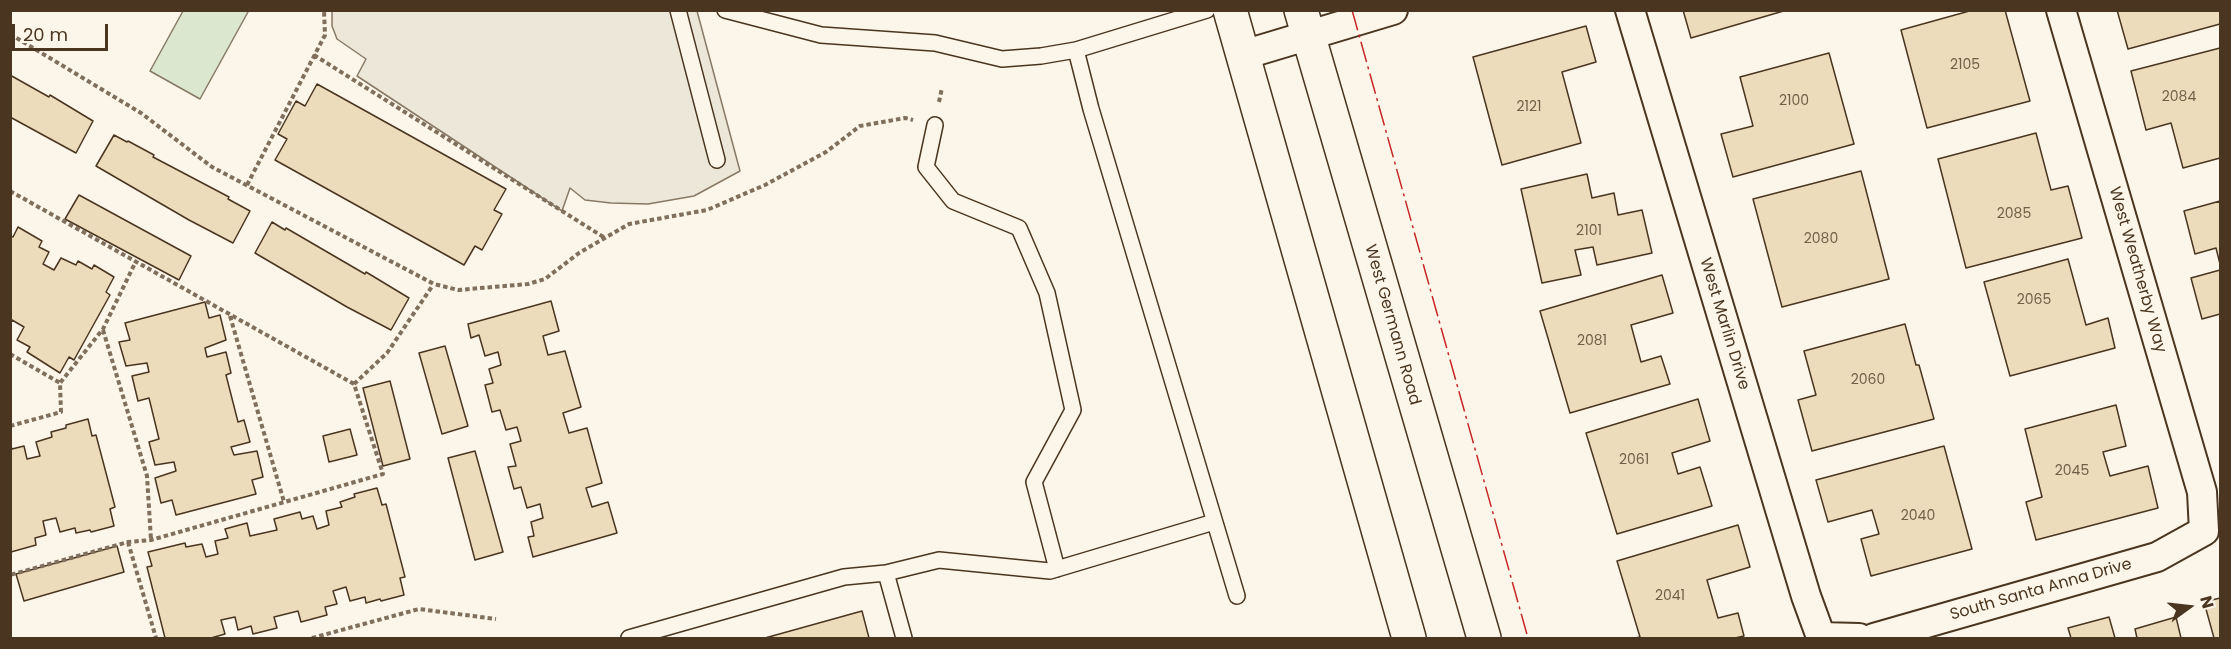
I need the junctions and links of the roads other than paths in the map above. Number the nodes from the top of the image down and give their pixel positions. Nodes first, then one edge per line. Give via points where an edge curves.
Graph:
1 (678, 10) edge
2 (725, 10) edge
3 (1207, 10) edge
4 (1230, 10) edge
5 (1394, 10) edge
6 (1630, 10) edge
7 (2061, 10) edge
8 (1305, 23) edge
9 (1076, 50) junction
10 (1244, 54) junction
11 (935, 125) road end
12 (717, 160) dead end
13 (1214, 522) junction
14 (2204, 531) joint
15 (1057, 569) junction
16 (886, 573) junction
17 (1237, 596) dead end
18 (629, 639) edge
19 (904, 639) edge
20 (1409, 639) edge
21 (1484, 639) edge
22 (1859, 639) edge
23 (1874, 639) edge

1 - 12 lane
2 - 9 lane via 821,35 935,43 1002,59
3 - 9 lane
4 - 10 main road
5 - 8 street
6 - 22 street, West Marlin Drive via 1806,596 1821,637
7 - 14 street, West Weatherby Way via 2202,492
8 - 10 street
8 - 21 main road, West Germann Road
9 - 13 lane via 1090,109
10 - 20 main road
11 - 15 lane via 926,167 953,201 1018,228 1047,293 1073,410 1034,482
13 - 15 lane
13 - 17 lane
14 - 23 street, South Santa Anna Drive via 2157,557
15 - 16 lane via 939,560
16 - 18 lane via 844,578
16 - 19 lane

